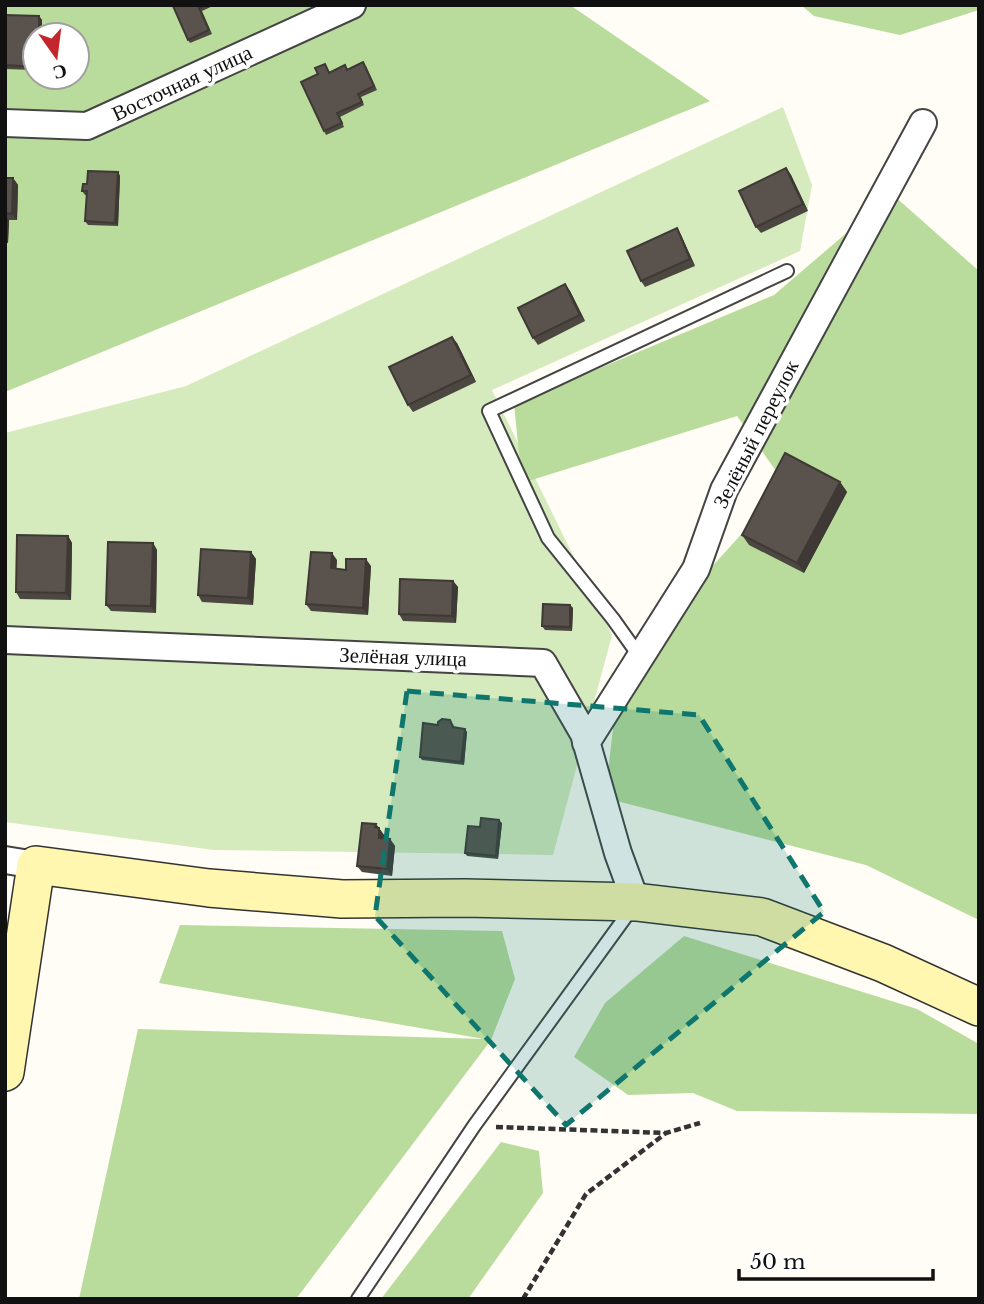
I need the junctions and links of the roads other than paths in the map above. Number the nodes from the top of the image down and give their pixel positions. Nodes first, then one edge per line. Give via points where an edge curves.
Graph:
1 (352, 5) edge
2 (5, 123) edge
3 (923, 123) dead end
4 (787, 271) dead end
5 (5, 640) edge
6 (640, 657) junction
7 (586, 743) junction
8 (21, 862) edge
9 (636, 902) junction
10 (979, 1007) edge
11 (5, 1072) edge
12 (358, 1299) edge

1 - 2 street, Восточная улица via 88,126
3 - 6 street, Зелёный переулок via 724,490 696,569
4 - 6 lane via 489,411 548,538
5 - 7 street, Зелёная улица via 543,663
6 - 7 street, Зелёный переулок
7 - 9 street, Зелёная улица
8 - 9 main road via 209,888 342,899
8 - 11 main road
9 - 10 main road via 762,917 883,963
9 - 12 lane via 474,1126

